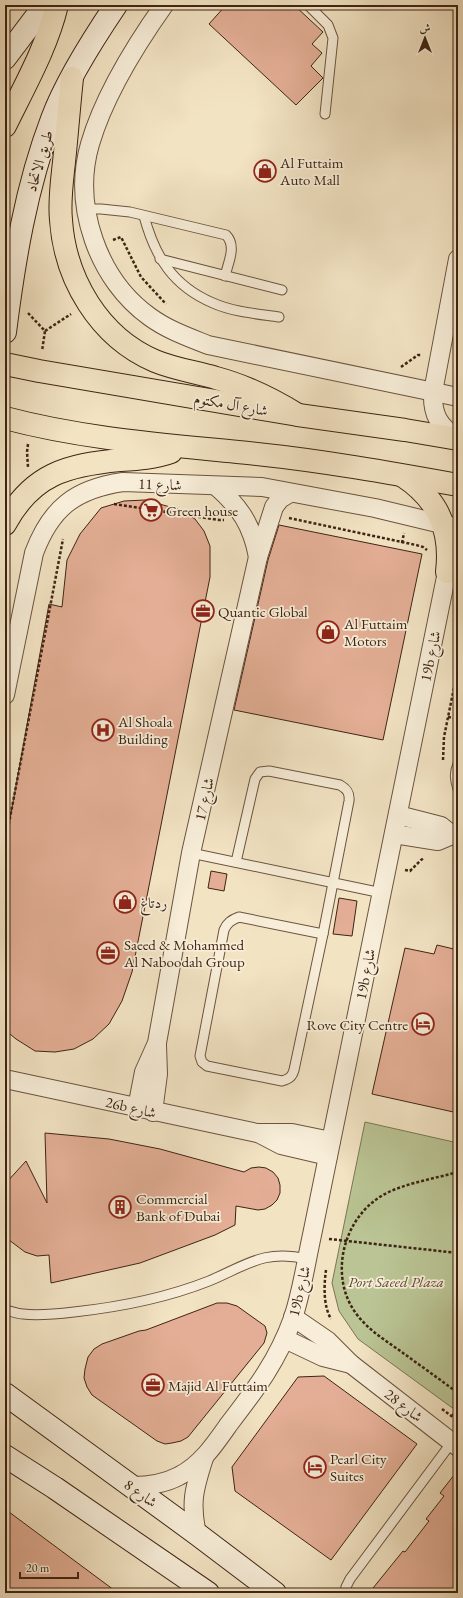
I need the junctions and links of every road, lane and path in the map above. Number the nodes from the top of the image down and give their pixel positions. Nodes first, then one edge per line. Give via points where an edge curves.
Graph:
1 (45, 5) edge
2 (57, 5) edge
3 (116, 5) edge
4 (164, 5) edge
5 (308, 5) edge
6 (5, 58) edge
7 (72, 78) junction
8 (325, 114) dead end
9 (5, 126) edge
10 (86, 209) junction
11 (144, 216) junction
12 (160, 259) junction
13 (458, 259) edge
14 (225, 276) junction
15 (282, 290) dead end
16 (8, 307) junction
17 (279, 317) dead end
18 (5, 332) edge
19 (5, 364) edge
20 (40, 372) junction
21 (433, 392) junction
22 (458, 397) edge
23 (298, 415) junction
24 (5, 418) edge
25 (31, 425) junction
26 (458, 439) edge
27 (186, 447) junction
28 (31, 471) dead end
29 (402, 475) junction
30 (458, 485) edge
31 (216, 486) junction
32 (290, 493) junction
33 (107, 505) dead end
34 (272, 514) junction
35 (244, 515) junction
36 (5, 524) edge
37 (451, 527) edge
38 (64, 537) dead end
39 (429, 551) dead end
40 (258, 557) junction
41 (453, 568) edge
42 (458, 668) edge
43 (5, 695) edge
44 (448, 717) junction
45 (458, 719) edge
46 (443, 762) dead end
47 (458, 764) edge
48 (458, 789) edge
49 (398, 815) junction
50 (394, 834) junction
51 (455, 836) edge
52 (5, 844) edge
53 (191, 853) junction
54 (236, 862) junction
55 (334, 883) junction
56 (382, 892) junction
57 (323, 934) junction
58 (5, 1079) edge
59 (145, 1110) junction
60 (330, 1148) junction
61 (458, 1172) edge
62 (312, 1235) junction
63 (332, 1239) junction
64 (346, 1241) junction
65 (330, 1246) dead end
66 (458, 1253) edge
67 (307, 1259) junction
68 (326, 1265) dead end
69 (5, 1310) edge
70 (293, 1317) junction
71 (331, 1320) dead end
72 (285, 1339) junction
73 (351, 1364) junction
74 (5, 1380) edge
75 (458, 1393) edge
76 (5, 1394) edge
77 (5, 1402) edge
78 (26, 1408) junction
79 (440, 1408) dead end
80 (458, 1421) edge
81 (455, 1445) edge
82 (5, 1456) edge
83 (204, 1458) junction
84 (5, 1470) edge
85 (132, 1486) junction
86 (55, 1488) junction
87 (197, 1534) junction
88 (196, 1587) edge
89 (208, 1593) edge
90 (275, 1593) edge
91 (345, 1593) edge

1 - 6 street
2 - 9 main road via 42,49
3 - 7 street, طريق الاتحاد
4 - 10 street via 146,30 101,115 90,145 86,170
5 - 8 lane via 328,25 332,38
7 - 16 street, طريق الاتحاد via 52,118 38,162 20,232
7 - 23 main road via 61,189 61,219 65,248 72,270 88,303 106,327 128,346 155,361 245,387 272,399
10 - 11 lane via 115,210
10 - 21 street via 95,245 107,269 126,295 150,317 177,334 208,345
11 - 12 lane via 150,238
11 - 14 lane via 226,235 232,245
12 - 14 lane
12 - 17 lane via 175,278 193,293 214,304
13 - 21 street
14 - 15 lane
16 - 18 street, طريق الاتحاد
16 - 20 path via 23,310 45,331
19 - 20 main road, شارع آل مكتوم
20 - 23 main road, شارع آل مكتوم
21 - 22 street
21 - 26 street via 437,418 446,431
23 - 26 main road, شارع آل مكتوم
24 - 25 main road
25 - 27 main road via 82,435
25 - 28 path via 27,452 28,468
27 - 29 main road
27 - 36 main road via 165,455 95,462 58,472 38,484 25,496 11,512
29 - 30 main road
29 - 37 main road via 428,496
31 - 32 street, شارع 11 via 262,487
31 - 35 street, شارع 17
31 - 43 street, شارع 11 via 123,482 103,485 84,492 52,517 41,534 34,553
32 - 34 street, شارع 17 via 280,499
32 - 37 street, شارع 11 via 375,508
33 - 35 path via 219,520
34 - 39 path via 416,545
34 - 40 street, شارع 17
35 - 40 street, شارع 17
37 - 41 main road via 448,542
38 - 52 path
40 - 53 street, شارع 17
41 - 49 street, 19b شارع
42 - 44 path
44 - 45 path
44 - 46 path
47 - 48 lane via 455,769 455,780
49 - 50 street, 19b شارع
49 - 51 street via 441,826
50 - 51 street via 438,841
50 - 56 street, 19b شارع
53 - 54 lane
53 - 59 street, شارع 17 via 157,1043 144,1072
54 - 55 lane
54 - 55 lane via 255,779 260,772 269,771 340,785 348,792 349,802
55 - 56 lane
55 - 57 lane
56 - 60 street, 19b شارع
57 - 57 lane via 239,917 227,924 200,1051 202,1062 207,1066 282,1081 292,1076
58 - 59 street, 26b شارع
59 - 60 street, 26b شارع via 257,1133 292,1133
60 - 62 street, 19b شارع
61 - 64 path via 381,1196 360,1216
62 - 63 path
62 - 67 street, 19b شارع
63 - 64 path
63 - 65 path
64 - 66 path
64 - 75 path via 342,1283 355,1313 370,1330
67 - 69 lane via 275,1255 173,1293 98,1310 22,1314
67 - 70 street, 19b شارع
68 - 71 path via 324,1283 327,1313
70 - 72 street, 19b شارع
70 - 73 street, شارع 28 via 328,1341
72 - 73 street, شارع 28 via 323,1357
72 - 83 street, 19b شارع via 262,1381
73 - 81 street, شارع 28
74 - 78 street
76 - 78 street, شارع 8
77 - 78 street
78 - 85 street, شارع 8
79 - 80 path
81 - 91 lane via 350,1579
82 - 86 street
83 - 85 street, 19b شارع via 180,1476 165,1482
83 - 87 street, 19b شارع via 194,1488 193,1504
84 - 86 street
85 - 87 street, شارع 8
86 - 88 street
87 - 90 street, شارع 8
88 - 89 street

